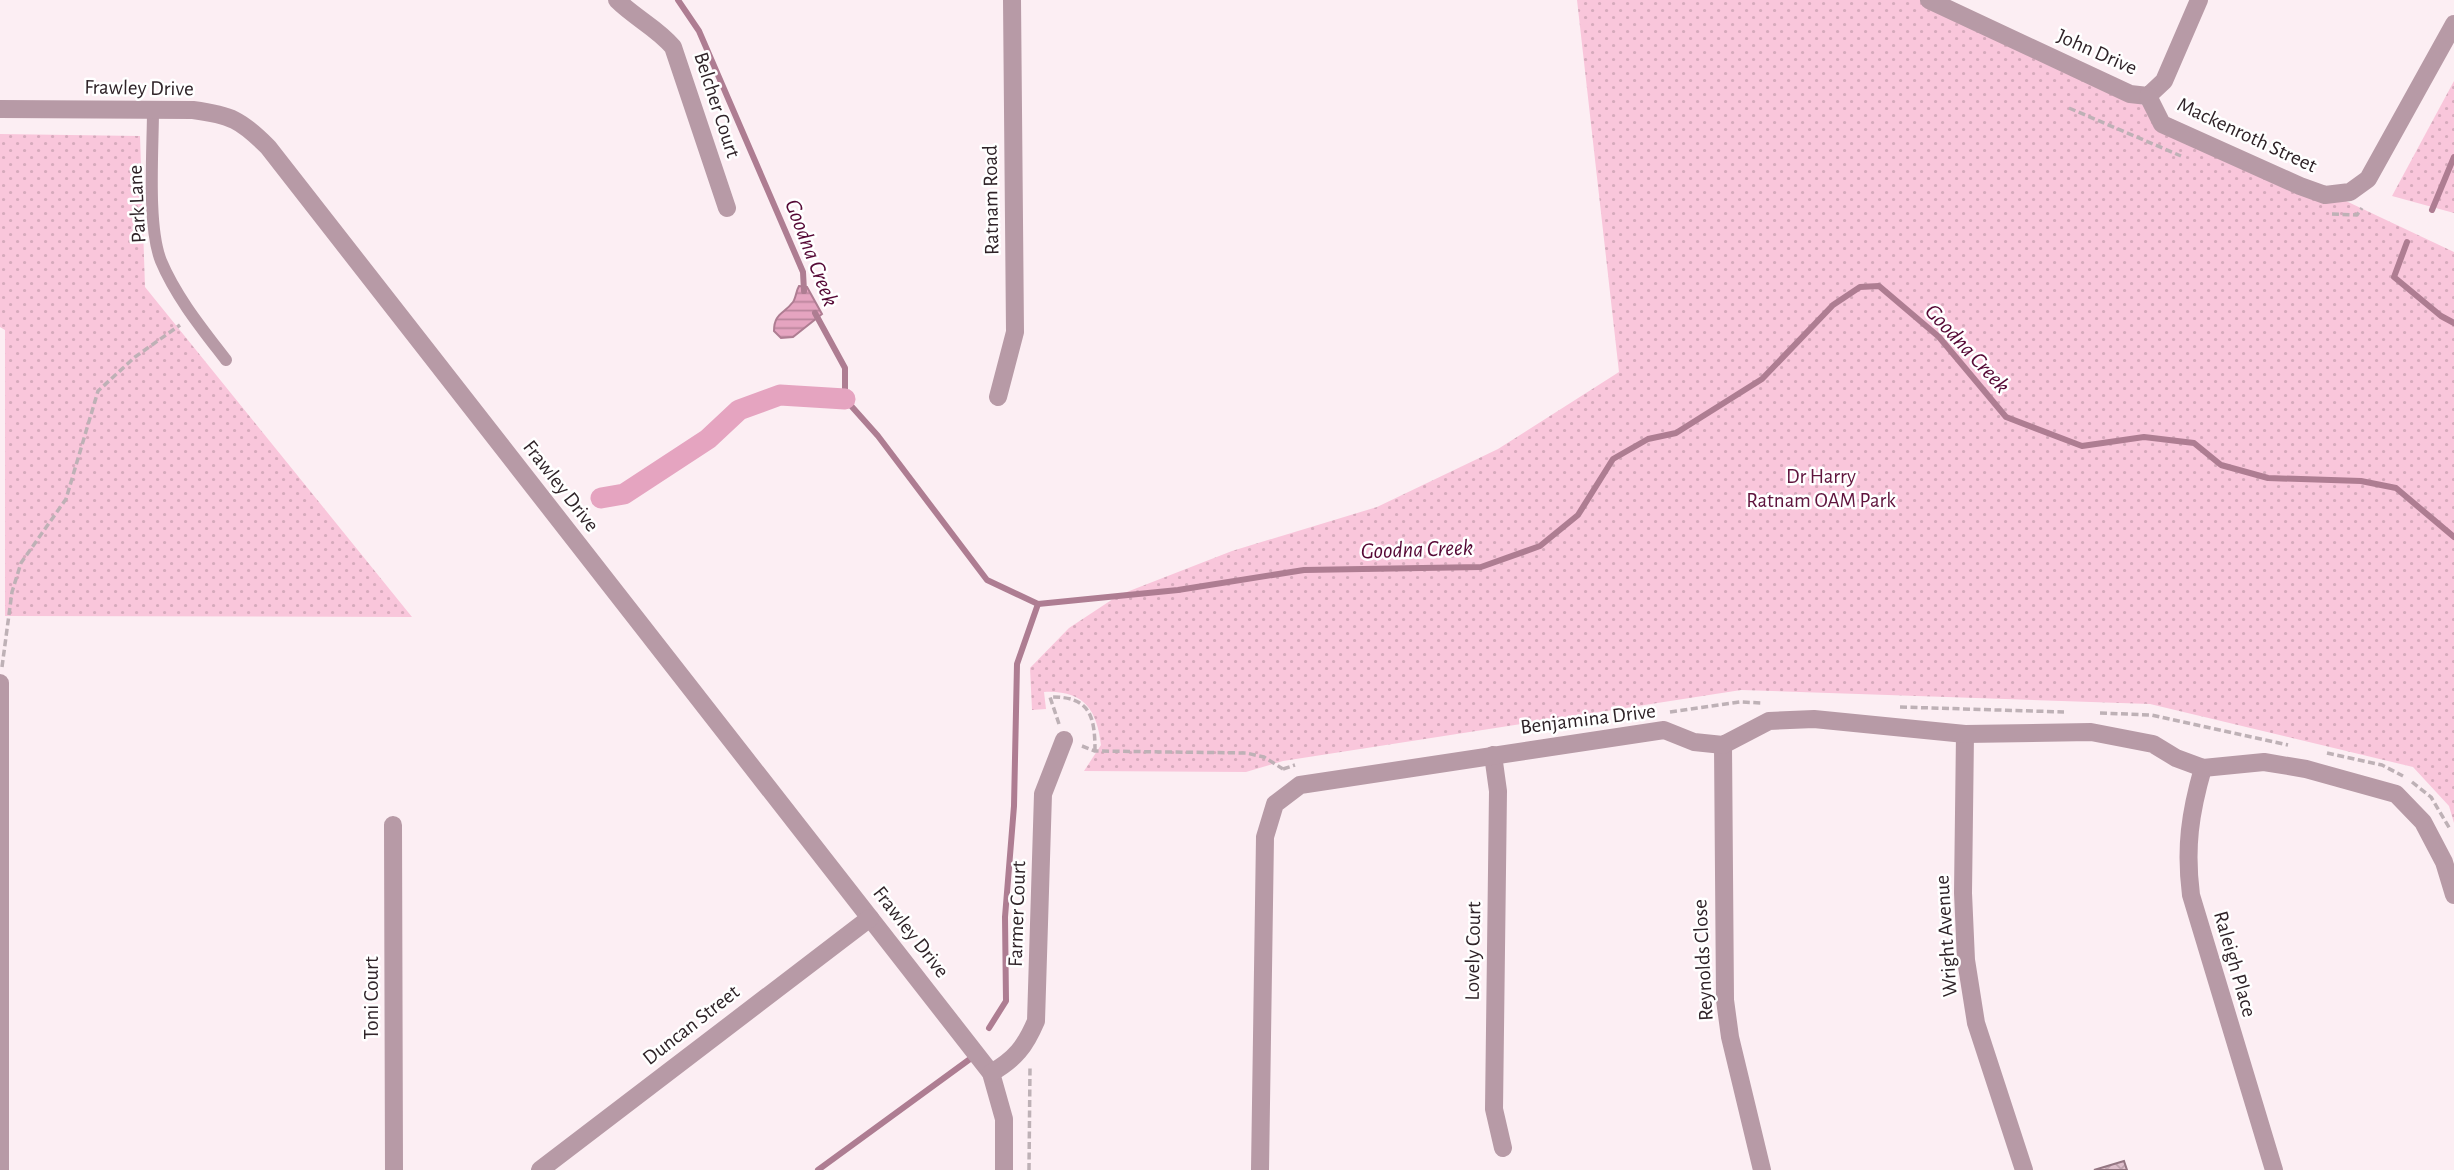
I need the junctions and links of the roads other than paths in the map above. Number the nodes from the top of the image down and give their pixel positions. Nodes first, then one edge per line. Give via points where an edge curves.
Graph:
1 (618, 0) edge
2 (1012, 0) edge
3 (2199, 0) edge
4 (1939, 2) edge
5 (2454, 24) edge
6 (2148, 96) junction
7 (0, 109) edge
8 (153, 110) junction
9 (727, 208) dead end
10 (226, 360) dead end
11 (998, 397) dead end
12 (0, 683) edge
13 (1965, 734) junction
14 (1064, 740) road end
15 (1723, 745) junction
16 (1493, 755) junction
17 (2203, 768) junction
18 (393, 825) dead end
19 (2454, 895) edge
20 (870, 918) junction
21 (991, 1073) junction
22 (1503, 1148) dead end
23 (0, 1170) edge
24 (394, 1170) edge
25 (540, 1170) edge
26 (1004, 1170) edge
27 (1260, 1170) edge
28 (1762, 1170) edge
29 (2024, 1170) edge
30 (2274, 1170) edge

1 - 9 street, Belcher Court via 673,47
2 - 11 street, Ratnam Road via 1016,332
3 - 6 street, John Drive via 2164,81
4 - 6 street, John Drive via 2130,94
5 - 6 street, Mackenroth Street via 2368,179 2350,192 2325,195 2300,186 2162,124
7 - 8 street, Frawley Drive
8 - 10 lane, Park Lane via 154,217 160,260 192,316
8 - 20 street, Frawley Drive via 216,113 244,123 268,147
12 - 23 street
13 - 15 street via 1814,719 1769,721
13 - 17 street via 2091,732 2153,744
13 - 29 street, Wright Avenue via 1966,960 1976,1023
14 - 21 street, Farmer Court via 1043,794 1036,1021 1014,1059
15 - 16 street, Benjamina Drive via 1694,742 1664,730
15 - 28 street, Reynolds Close via 1725,1000
16 - 22 street, Lovely Court via 1498,792 1494,1110
16 - 27 street, Benjamina Drive via 1300,785 1275,804 1265,837
17 - 19 street via 2264,762 2396,794 2423,822 2444,862
17 - 30 street, Raleigh Place via 2186,855 2191,895
18 - 24 street, Toni Court
20 - 21 street, Frawley Drive
20 - 25 street, Duncan Street
21 - 26 street via 1004,1119

